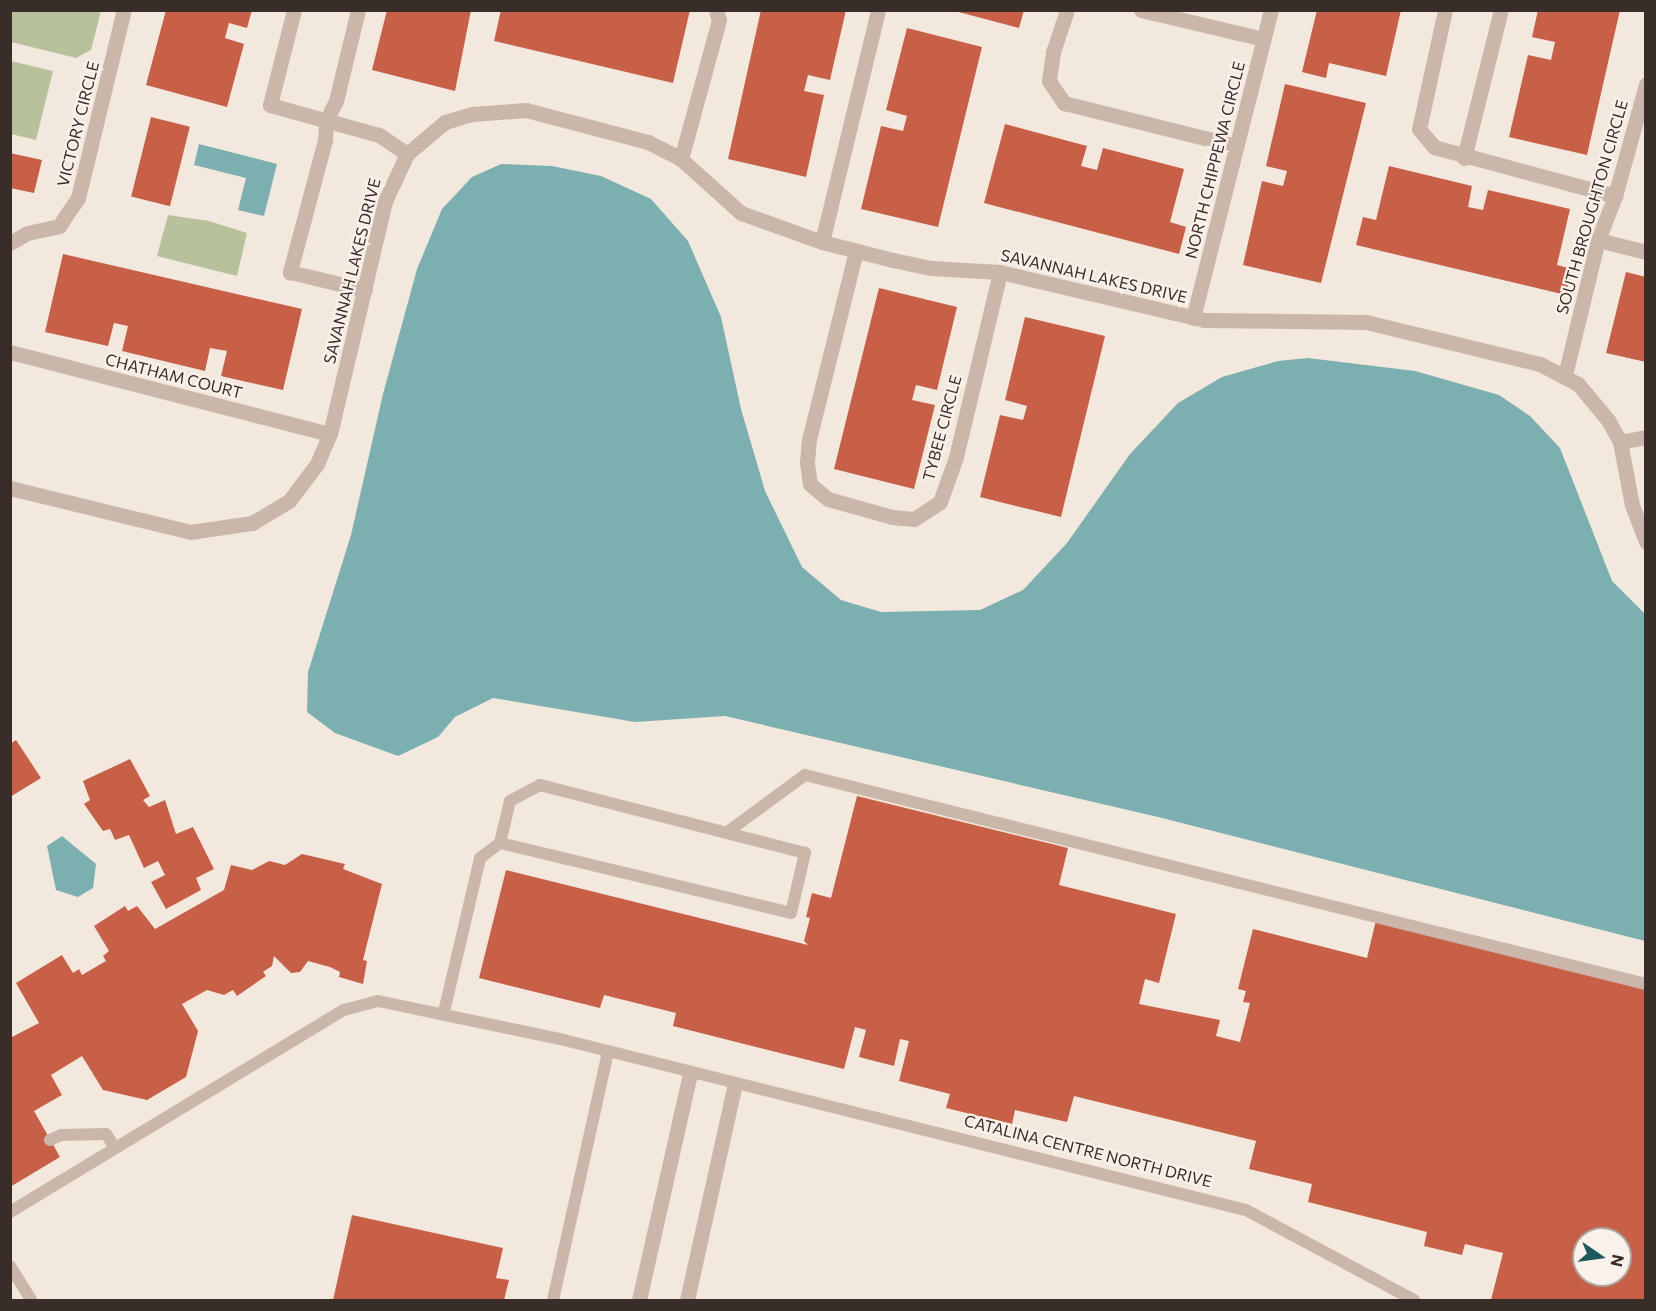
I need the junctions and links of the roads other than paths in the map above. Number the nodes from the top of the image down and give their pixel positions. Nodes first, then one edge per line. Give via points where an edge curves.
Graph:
1 (124, 10) edge
2 (294, 10) edge
3 (358, 10) edge
4 (716, 10) edge
5 (878, 10) edge
6 (1067, 10) edge
7 (1141, 10) edge
8 (1271, 10) edge
9 (1445, 10) edge
10 (1501, 10) edge
11 (1264, 39) junction
12 (1646, 84) edge
13 (326, 121) junction
14 (1640, 127) edge
15 (1237, 146) junction
16 (406, 154) junction
17 (1464, 158) junction
18 (681, 159) junction
19 (1615, 196) junction
20 (1598, 240) junction
21 (822, 242) junction
22 (10, 243) edge
23 (856, 251) junction
24 (1646, 252) edge
25 (1000, 272) junction
26 (365, 290) junction
27 (1193, 318) junction
28 (10, 352) edge
29 (1565, 375) junction
30 (330, 434) junction
31 (1646, 437) edge
32 (1620, 442) junction
33 (10, 488) edge
34 (1646, 542) edge
35 (726, 833) junction
36 (500, 843) junction
37 (1646, 984) edge
38 (444, 1012) junction
39 (608, 1051) junction
40 (690, 1073) junction
41 (735, 1084) junction
42 (51, 1140) dead end
43 (115, 1148) junction
44 (10, 1212) edge
45 (10, 1266) edge
46 (31, 1300) edge
47 (553, 1300) edge
48 (639, 1300) edge
49 (687, 1300) edge
50 (1414, 1300) edge

1 - 22 street, VICTORY CIRCLE via 78,198 58,226 27,233
2 - 13 street via 270,105
3 - 13 street via 336,101
4 - 18 street via 719,20
5 - 21 street
6 - 15 street via 1053,52 1049,81 1064,103
7 - 11 street
8 - 11 street, NORTH CHIPPEWA CIRCLE
9 - 17 street via 1419,129 1434,147
10 - 17 street
11 - 15 street, NORTH CHIPPEWA CIRCLE
12 - 14 street, SOUTH BROUGHTON CIRCLE
13 - 16 street via 379,135
13 - 26 street via 325,140 290,272
14 - 19 street, SOUTH BROUGHTON CIRCLE
15 - 27 street, NORTH CHIPPEWA CIRCLE
16 - 18 street, SAVANNAH LAKES DRIVE via 445,122 472,114 526,110 619,132
16 - 26 street, SAVANNAH LAKES DRIVE via 385,201
17 - 19 street
18 - 21 street, SAVANNAH LAKES DRIVE via 741,213
19 - 20 street, SOUTH BROUGHTON CIRCLE
20 - 24 street
20 - 29 street, SOUTH BROUGHTON CIRCLE
21 - 23 street, SAVANNAH LAKES DRIVE
23 - 25 street, SAVANNAH LAKES DRIVE via 932,268
23 - 25 street, TYBEE CIRCLE via 809,439 807,463 810,484 828,499 892,517 914,519 940,502 956,457
25 - 27 street, SAVANNAH LAKES DRIVE
26 - 30 street, SAVANNAH LAKES DRIVE
27 - 29 street, SAVANNAH LAKES DRIVE via 1366,322 1540,364
28 - 30 street, CHATHAM COURT
29 - 32 street, SAVANNAH LAKES DRIVE via 1595,400
30 - 33 street, SAVANNAH LAKES DRIVE via 317,465 290,501 252,523 232,529 190,532
31 - 32 street
32 - 34 street, SAVANNAH LAKES DRIVE via 1632,505
35 - 36 lane via 540,785 510,801
35 - 36 lane via 805,853 791,913
35 - 37 lane via 806,775
36 - 38 lane via 480,858
38 - 39 lane, CATALINA CENTRE NORTH DRIVE
38 - 43 lane, CATALINA CENTRE NORTH DRIVE via 378,1001 344,1010
39 - 40 lane, CATALINA CENTRE NORTH DRIVE
39 - 47 lane
40 - 41 lane, CATALINA CENTRE NORTH DRIVE
40 - 48 street
41 - 49 street
41 - 50 lane, CATALINA CENTRE NORTH DRIVE via 904,1122 1246,1210
42 - 43 lane via 61,1135 106,1134
43 - 44 lane, CATALINA CENTRE NORTH DRIVE
45 - 46 lane

